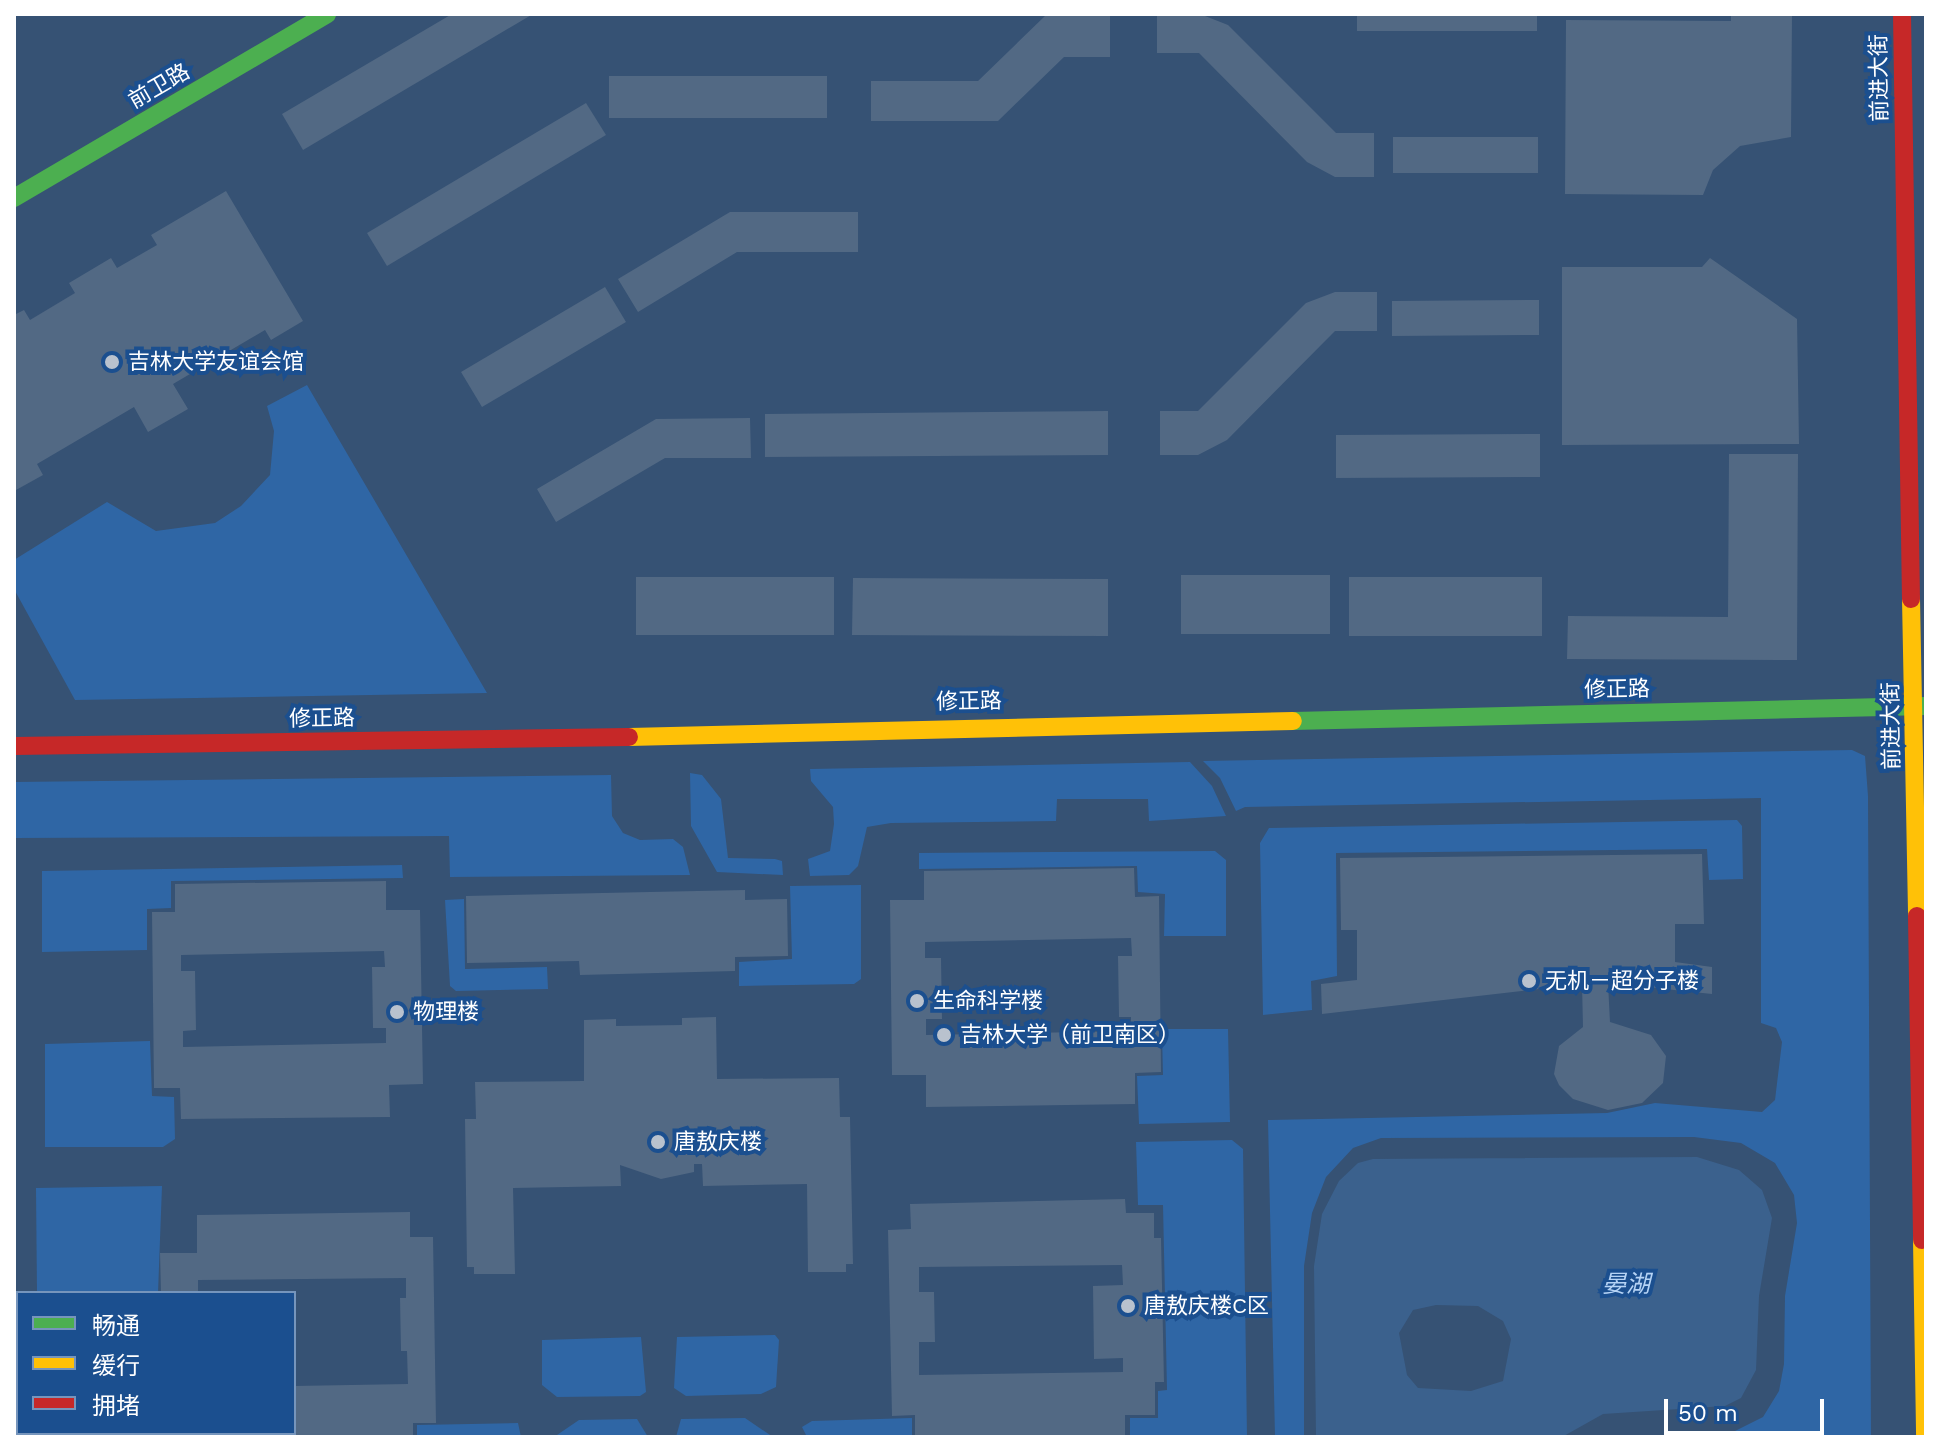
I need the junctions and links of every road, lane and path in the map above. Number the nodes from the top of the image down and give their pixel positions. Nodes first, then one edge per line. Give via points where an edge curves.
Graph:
1 (327, 14) edge
2 (1902, 14) edge
3 (14, 198) edge
4 (1920, 706) edge
5 (14, 746) edge
6 (1925, 1437) edge

1 - 3 street, 前卫路
2 - 4 street, 前进大街
4 - 5 street, 修正路
4 - 6 street, 前进大街

